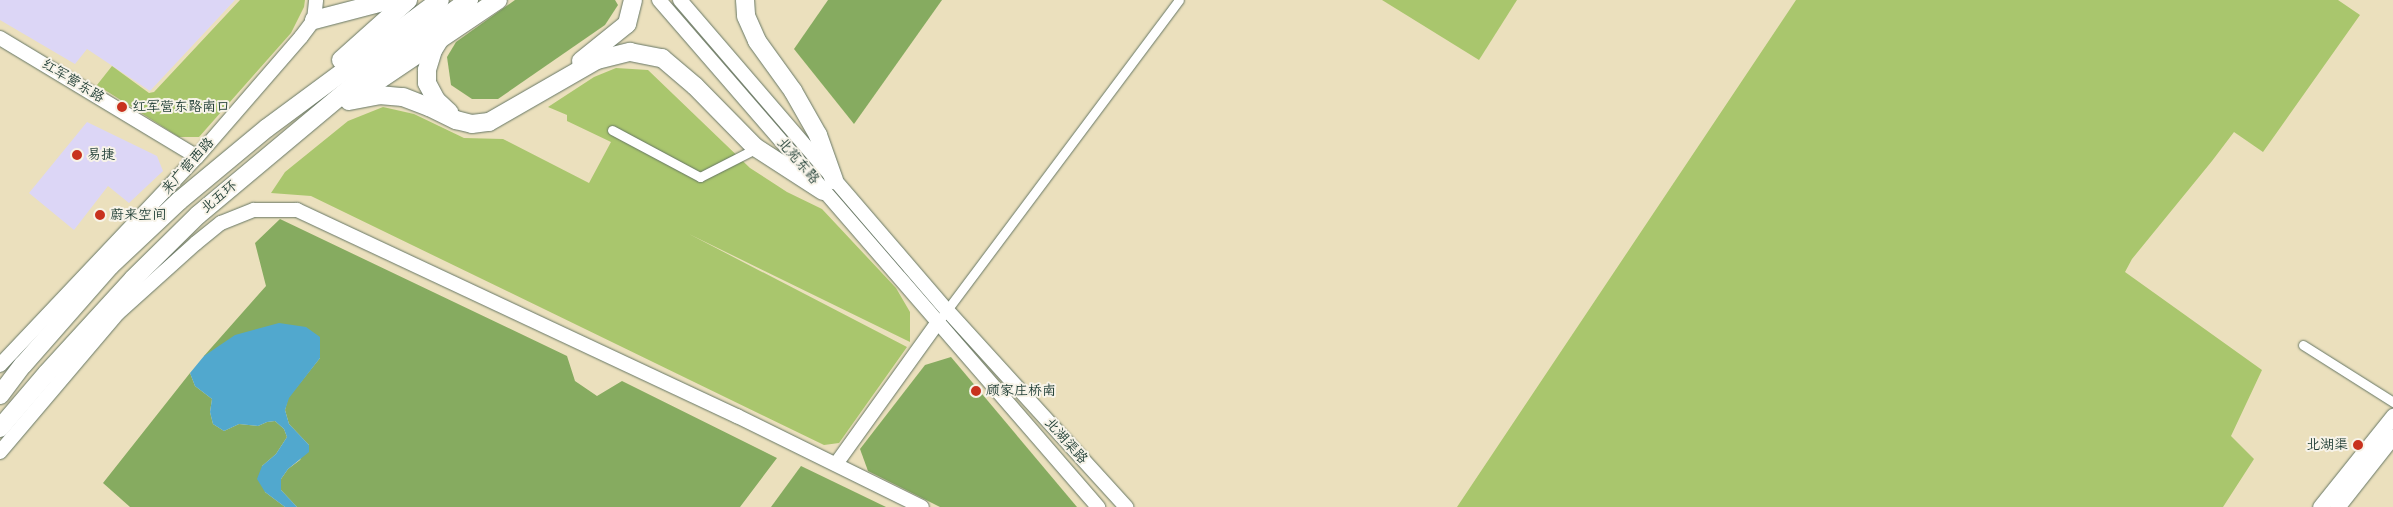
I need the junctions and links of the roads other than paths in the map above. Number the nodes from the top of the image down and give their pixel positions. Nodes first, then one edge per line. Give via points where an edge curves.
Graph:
1 (316, 0) edge
2 (391, 0) edge
3 (408, 0) edge
4 (440, 0) edge
5 (469, 0) edge
6 (498, 0) edge
7 (634, 0) edge
8 (660, 0) edge
9 (680, 0) edge
10 (745, 0) edge
11 (1179, 0) edge
12 (314, 20) junction
13 (0, 38) edge
14 (440, 39) junction
15 (348, 101) junction
16 (316, 116) junction
17 (267, 128) junction
18 (612, 130) dead end
19 (751, 151) dead end
20 (197, 157) junction
21 (829, 185) junction
22 (946, 309) junction
23 (938, 322) junction
24 (2303, 345) dead end
25 (0, 365) edge
26 (23, 365) junction
27 (0, 385) edge
28 (0, 395) edge
29 (2393, 402) edge
30 (2393, 416) edge
31 (0, 428) edge
32 (2392, 439) edge
33 (0, 452) edge
34 (836, 464) junction
35 (922, 507) edge
36 (1098, 507) edge
37 (1126, 507) edge
38 (2320, 507) edge
39 (2337, 507) edge

1 - 12 street
2 - 12 highway
3 - 17 highway
4 - 17 highway, 北五环
5 - 16 highway, 北五环 via 374,68
6 - 14 highway
7 - 14 highway via 628,24 607,42 491,116 470,119 449,112 436,100 427,84 433,50
8 - 21 street, 北苑东路
9 - 21 street, 北苑东路
10 - 21 highway via 746,16 757,41 793,91 818,135
11 - 22 street
12 - 20 street, 来广营西路
13 - 20 street, 红军营东路
14 - 15 highway
15 - 16 highway
15 - 21 highway via 379,95 403,97 456,120 472,124 488,122 597,60 630,52 662,58 695,86 755,147
16 - 31 highway, 北五环 via 178,234 80,336
17 - 26 highway, 北五环 via 179,201 110,266
18 - 19 street via 700,177
20 - 25 street, 来广营西路
21 - 22 street, 北苑东路
21 - 23 street, 北苑东路
22 - 23 street
22 - 37 street, 北湖渠路
23 - 34 street
23 - 36 street, 北湖渠路
24 - 29 street
26 - 27 highway
26 - 28 highway, 北五环
30 - 38 main road
32 - 39 main road
33 - 34 street via 118,313 221,223 254,210 297,210
34 - 35 street

